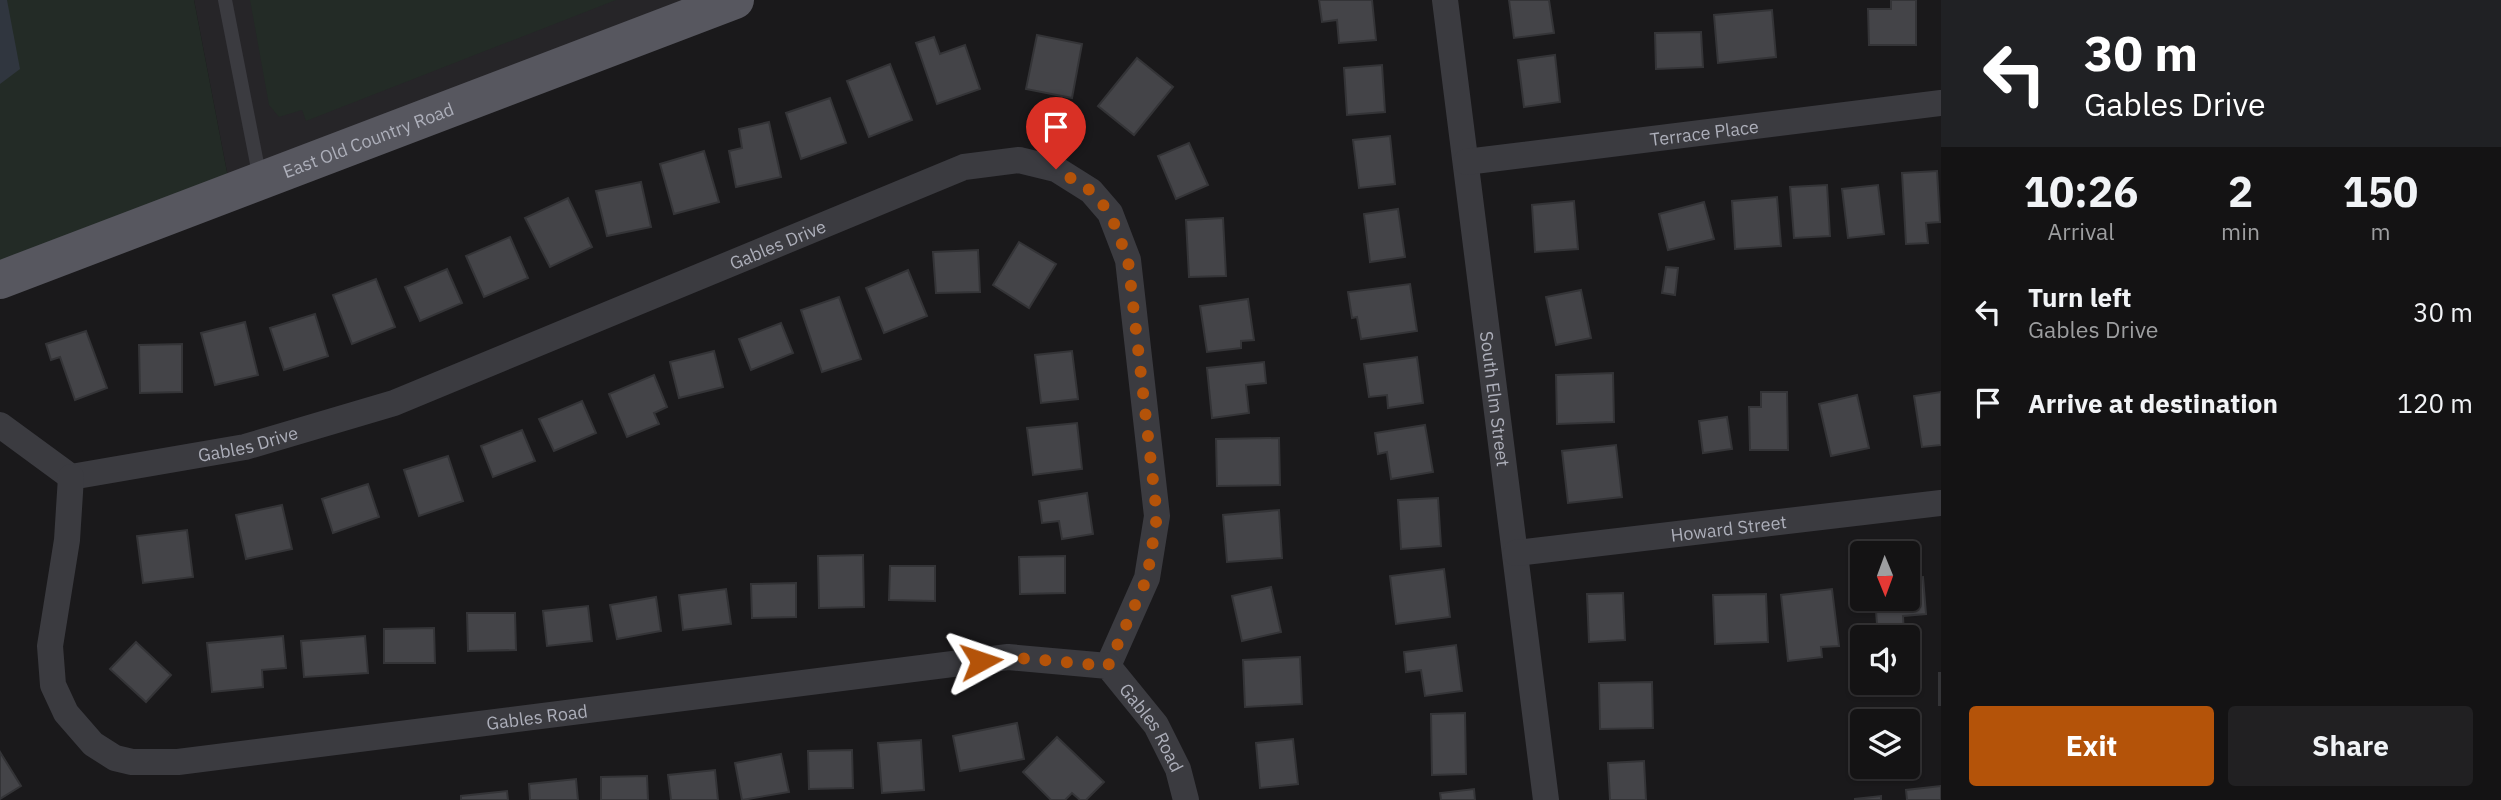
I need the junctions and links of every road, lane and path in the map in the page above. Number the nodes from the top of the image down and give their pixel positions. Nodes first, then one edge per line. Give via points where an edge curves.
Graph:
1 (225, 0) edge
2 (735, 0) edge
3 (1445, 0) edge
4 (1941, 103) edge
5 (1466, 162) junction
6 (260, 181) junction
7 (0, 279) edge
8 (0, 425) edge
9 (71, 477) junction
10 (1941, 503) edge
11 (1516, 553) junction
12 (1108, 666) junction
13 (1186, 800) edge
14 (1546, 800) edge

1 - 6 lane
2 - 6 main road, East Old Country Road
3 - 5 street, South Elm Street
4 - 5 street, Terrace Place
5 - 11 street, South Elm Street
6 - 7 main road, East Old Country Road
8 - 9 street
9 - 12 street, Gables Road via 50,646 53,685 66,713 93,744 132,762 178,762 1008,657
9 - 12 street, Gables Drive via 245,447 394,403 964,167 1019,160 1056,169 1091,191 1110,213 1128,260 1157,516 1147,578
10 - 11 street, Howard Street
11 - 14 street, South Elm Street
12 - 13 street, Gables Road via 1156,725 1178,769

